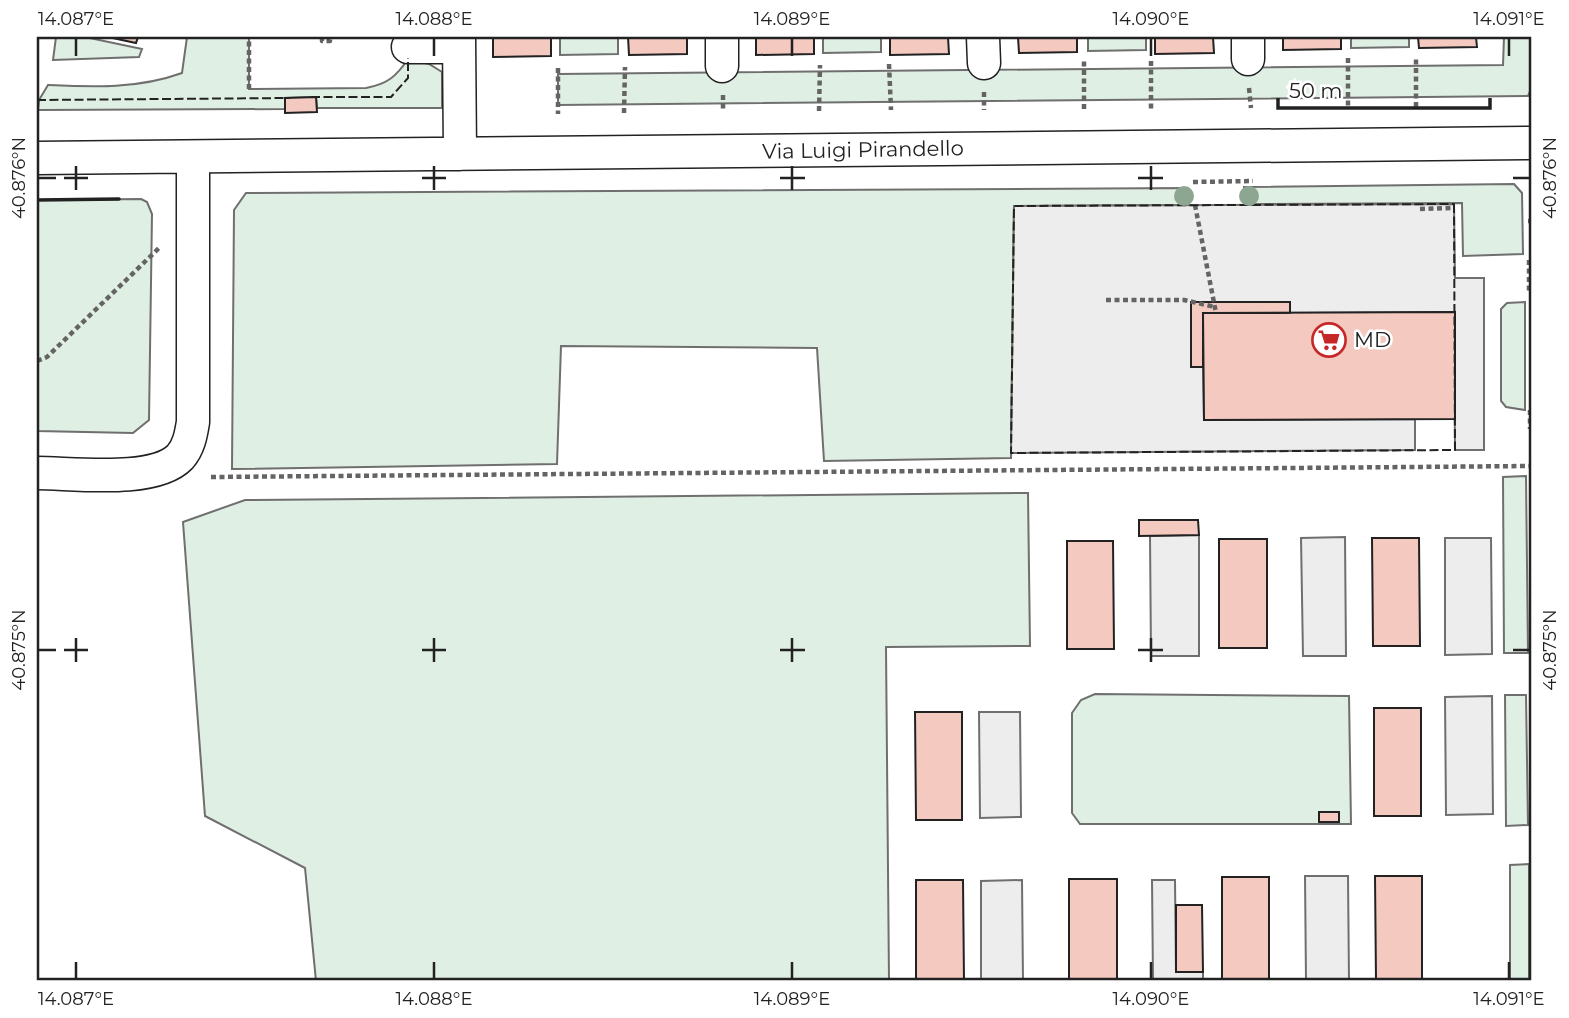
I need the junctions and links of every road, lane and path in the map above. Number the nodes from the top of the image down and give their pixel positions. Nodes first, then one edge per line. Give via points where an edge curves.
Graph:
1 (249, 37) edge
2 (322, 37) edge
3 (330, 37) edge
4 (459, 42) edge
5 (408, 47) dead end
6 (1416, 57) dead end
7 (1348, 58) dead end
8 (1084, 61) dead end
9 (1151, 61) dead end
10 (890, 64) dead end
11 (820, 65) dead end
12 (625, 67) dead end
13 (558, 68) dead end
14 (249, 89) dead end
15 (1416, 107) dead end
16 (1348, 108) dead end
17 (1084, 109) dead end
18 (1151, 109) dead end
19 (891, 110) dead end
20 (818, 111) dead end
21 (624, 113) dead end
22 (558, 114) dead end
23 (1532, 143) edge
24 (460, 154) junction
25 (193, 157) junction
26 (37, 158) edge
27 (1253, 181) dead end
28 (1193, 182) dead end
29 (1195, 205) dead end
30 (1454, 208) dead end
31 (1420, 209) dead end
32 (159, 248) dead end
33 (1529, 260) dead end
34 (1529, 293) dead end
35 (1106, 300) dead end
36 (1215, 307) junction
37 (1216, 313) dead end
38 (37, 361) edge
39 (1530, 410) dead end
40 (1530, 429) dead end
41 (1530, 466) dead end
42 (37, 473) edge
43 (211, 477) dead end
44 (1532, 657) edge
45 (1532, 688) edge

1 - 14 path
2 - 3 path via 322,41 330,41
4 - 5 street
4 - 24 street
6 - 15 path
7 - 16 path
8 - 17 path
9 - 18 path
10 - 19 path
11 - 20 path
12 - 21 path
13 - 22 path
23 - 24 street, Via Luigi Pirandello
24 - 25 street, Via Luigi Pirandello
25 - 26 street, Via Luigi Pirandello
25 - 42 street via 190,440 180,457 141,474
27 - 28 path
29 - 36 path
30 - 31 path
32 - 38 path via 47,357
33 - 34 path
35 - 36 path via 1184,300
36 - 37 path
39 - 40 path
41 - 43 path
44 - 45 path

